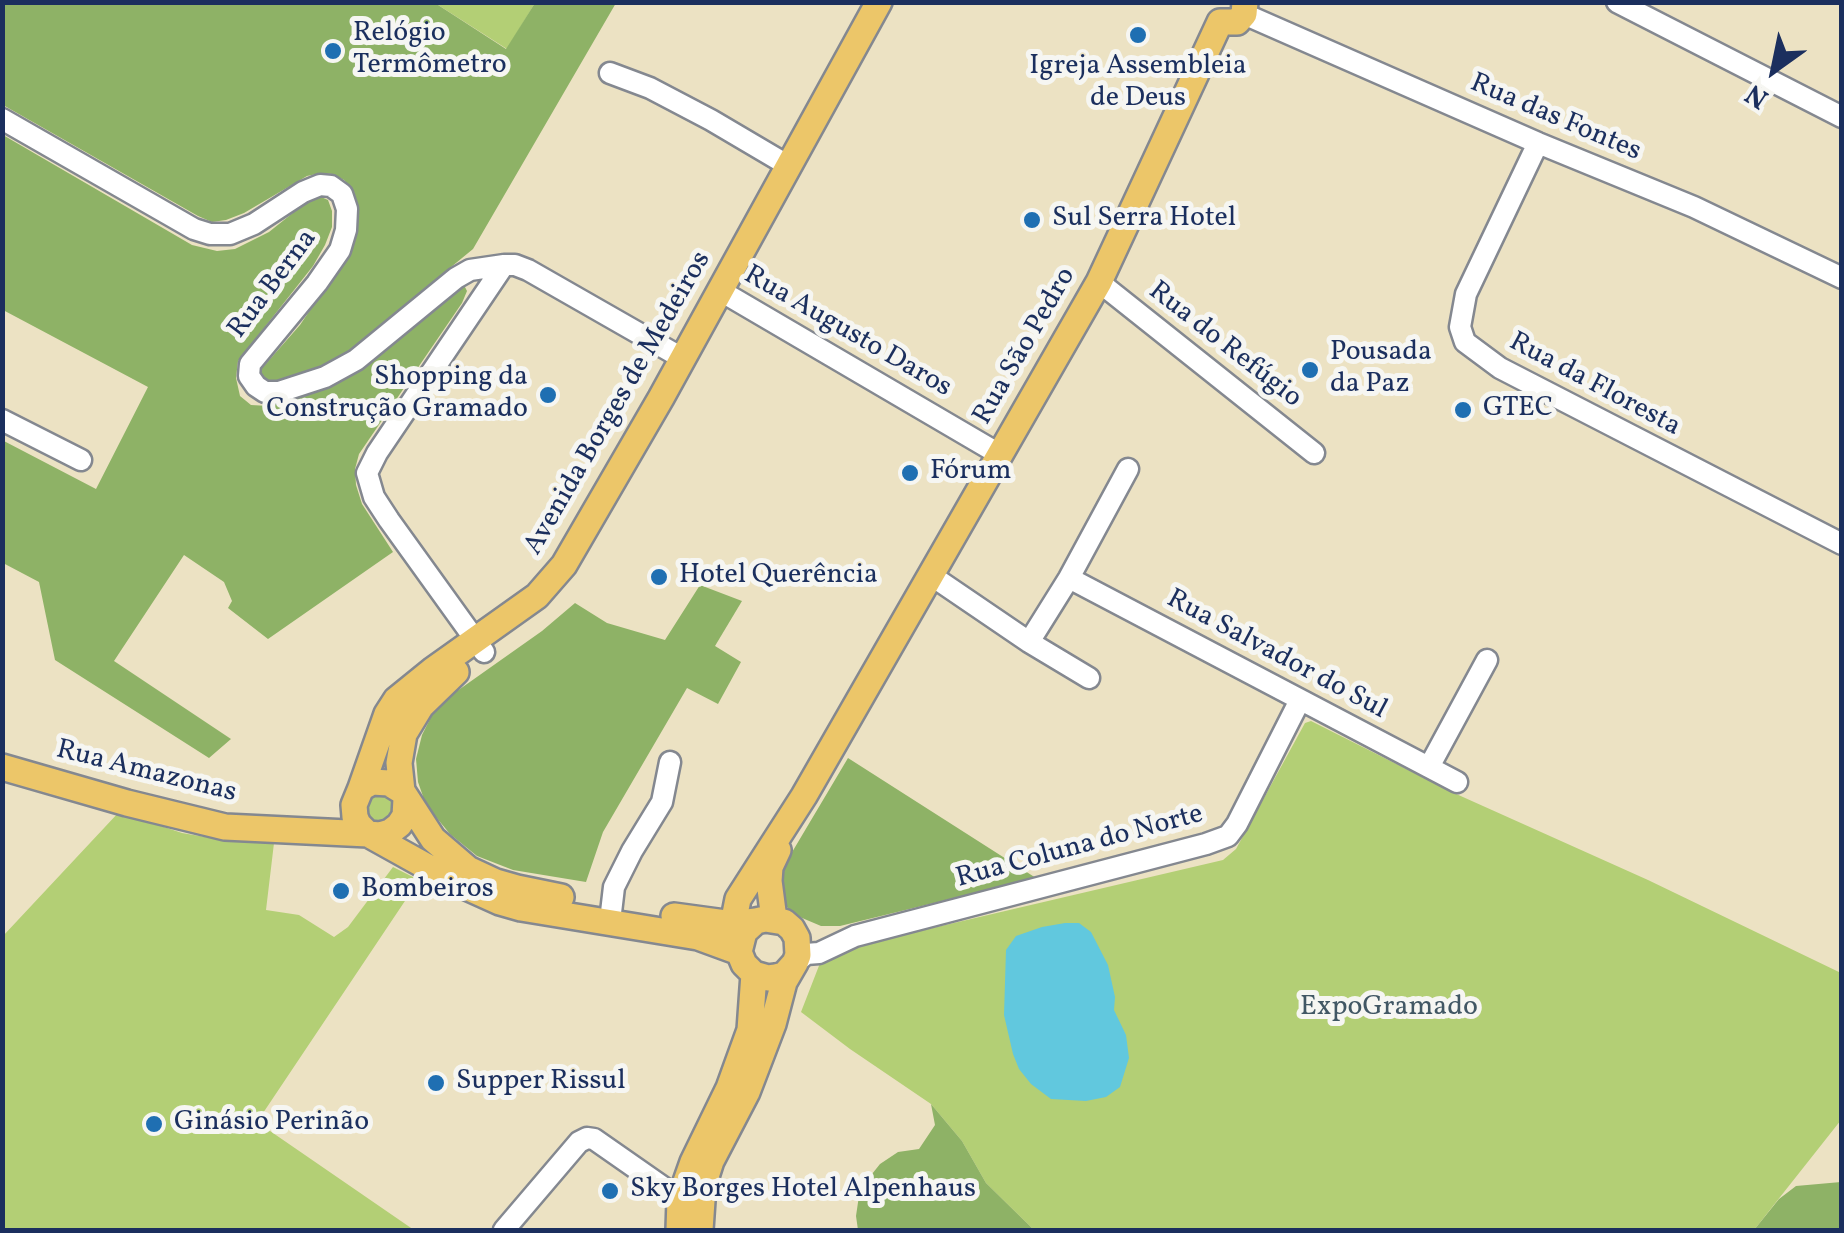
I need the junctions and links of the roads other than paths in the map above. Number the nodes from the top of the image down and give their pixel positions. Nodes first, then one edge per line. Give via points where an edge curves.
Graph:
1 (879, 2) edge
2 (898, 2) edge
3 (1617, 2) edge
4 (1230, 10) edge
5 (863, 48) junction
6 (610, 73) dead end
7 (833, 104) junction
8 (1842, 117) edge
9 (2, 119) edge
10 (1538, 143) junction
11 (789, 166) junction
12 (504, 265) junction
13 (1842, 278) edge
14 (1099, 282) junction
15 (726, 294) junction
16 (682, 358) junction
17 (668, 402) junction
18 (2, 420) edge
19 (1314, 453) dead end
20 (999, 454) junction
21 (81, 460) dead end
22 (1128, 470) dead end
23 (1842, 544) edge
24 (932, 576) junction
25 (1069, 578) junction
26 (1030, 642) junction
27 (480, 646) junction
28 (1487, 660) dead end
29 (1089, 678) dead end
30 (1300, 700) junction
31 (670, 762) dead end
32 (2, 767) edge
33 (1429, 767) junction
34 (1457, 782) dead end
35 (404, 795) junction
36 (357, 796) junction
37 (804, 796) junction
38 (277, 828) junction
39 (368, 834) junction
40 (611, 913) junction
41 (753, 926) junction
42 (854, 936) junction
43 (794, 965) junction
44 (754, 974) junction
45 (680, 1199) junction
46 (693, 1226) edge
47 (504, 1230) edge

1 - 5 main road, Avenida Borges de Medeiros
2 - 5 main road, Avenida Borges de Medeiros
3 - 8 street
4 - 10 street, Rua das Fontes
4 - 14 main road, Rua São Pedro
5 - 7 main road, Avenida Borges de Medeiros
6 - 11 street via 650,88
7 - 11 main road, Avenida Borges de Medeiros
7 - 15 main road, Avenida Borges de Medeiros
9 - 12 street, Rua Berna via 210,234 254,224 320,184 342,194 347,209 340,250 250,364 249,376 265,392 324,377 356,360 456,278
10 - 13 street, Rua das Fontes
10 - 23 street, Rua da Floresta via 1466,294 1460,326 1465,342 1500,368
11 - 15 main road, Avenida Borges de Medeiros
12 - 16 street via 528,270
12 - 27 street via 367,474 389,520
14 - 19 street, Rua do Refúgio
14 - 20 main road, Rua São Pedro
15 - 16 main road, Avenida Borges de Medeiros
15 - 17 main road, Avenida Borges de Medeiros
15 - 20 street, Rua Augusto Daros
16 - 17 main road, Avenida Borges de Medeiros
17 - 27 main road, Avenida Borges de Medeiros via 574,576 560,593
18 - 21 street
20 - 24 main road, Rua São Pedro
22 - 25 street
24 - 26 street
24 - 37 main road, Rua São Pedro
25 - 26 street
25 - 30 street, Rua Salvador do Sul
26 - 29 street
27 - 35 main road, Avenida Borges de Medeiros via 412,718 398,763
27 - 36 main road, Avenida Borges de Medeiros via 433,670 396,700
28 - 33 street
30 - 33 street, Rua Salvador do Sul
30 - 42 street, Rua Coluna do Norte via 1228,836
31 - 40 street via 662,802 614,887
32 - 38 main road, Rua Amazonas via 225,827
33 - 34 street, Rua Salvador do Sul
35 - 36 main road via 380,781
35 - 39 main road via 399,825
35 - 40 main road via 433,838 468,868
36 - 38 main road
36 - 39 main road via 355,817
37 - 41 main road, Rua São Pedro
37 - 41 main road, Rua São Pedro via 770,867
38 - 39 main road
39 - 40 main road via 500,902
40 - 41 main road via 699,921 729,914
40 - 41 main road via 698,937
41 - 42 street, Rua Coluna do Norte via 810,937
41 - 43 main road via 797,938
41 - 44 main road via 744,964
42 - 43 street, Rua Coluna do Norte
43 - 44 main road via 776,977
43 - 46 main road via 747,1092 711,1161
44 - 45 main road via 740,1061
45 - 46 main road via 693,1199
45 - 47 street via 586,1138

